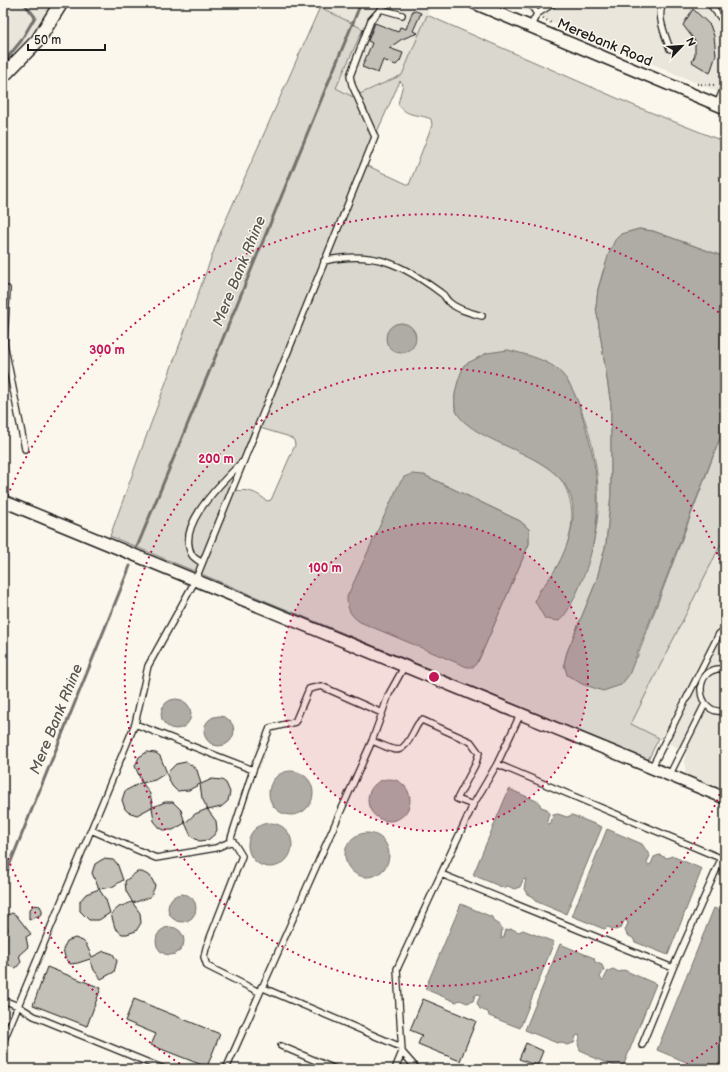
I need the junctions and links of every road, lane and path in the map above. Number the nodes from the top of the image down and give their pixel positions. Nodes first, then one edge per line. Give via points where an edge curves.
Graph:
1 (61, 3) edge
2 (474, 3) edge
3 (530, 3) edge
4 (554, 3) edge
5 (664, 3) edge
6 (709, 3) edge
7 (537, 14) junction
8 (402, 15) dead end
9 (725, 23) edge
10 (530, 27) junction
11 (670, 49) dead end
12 (3, 76) edge
13 (725, 85) edge
14 (721, 106) edge
15 (324, 261) junction
16 (3, 289) edge
17 (482, 316) dead end
18 (25, 449) dead end
19 (244, 461) junction
20 (3, 502) edge
21 (202, 563) junction
22 (195, 581) junction
23 (725, 629) edge
24 (725, 651) edge
25 (404, 667) junction
26 (725, 668) edge
27 (701, 676) junction
28 (706, 704) junction
29 (725, 711) edge
30 (382, 713) junction
31 (520, 715) junction
32 (135, 724) junction
33 (372, 741) junction
34 (498, 764) junction
35 (651, 769) junction
36 (253, 770) junction
37 (669, 776) junction
38 (725, 798) edge
39 (473, 804) junction
40 (91, 830) junction
41 (232, 841) junction
42 (723, 860) edge
43 (442, 874) junction
44 (673, 968) junction
45 (260, 990) junction
46 (3, 1000) edge
47 (18, 1006) junction
48 (3, 1042) edge
49 (642, 1045) dead end
50 (281, 1046) dead end
51 (402, 1049) junction
52 (164, 1069) edge
53 (226, 1069) edge
54 (335, 1069) edge
55 (395, 1069) edge
56 (417, 1069) edge

1 - 12 street via 38,40
2 - 10 street, Merebank Road
3 - 7 lane
4 - 7 lane
5 - 11 lane via 661,11 662,21
6 - 9 lane
7 - 10 lane
8 - 15 lane via 381,9 371,20 350,76 375,137
10 - 14 street, Merebank Road
13 - 14 lane
15 - 17 lane via 363,257 398,265 443,294 449,302
15 - 19 lane
16 - 18 lane via 7,289 4,343
19 - 21 lane
19 - 21 lane via 209,496 194,520 189,542 193,556
20 - 22 street
21 - 22 lane
22 - 25 street
22 - 32 lane via 148,666
23 - 27 lane via 719,634
24 - 26 lane
25 - 30 lane
25 - 31 street
26 - 27 lane via 718,668
27 - 28 lane via 701,696
27 - 35 lane
28 - 29 lane via 713,709
28 - 37 lane
30 - 33 lane
30 - 36 lane via 321,686 309,689 295,722 270,728
31 - 34 lane
31 - 35 street
32 - 36 lane
32 - 40 lane
33 - 39 lane via 401,750 406,747 422,720 471,742 479,753 457,799
33 - 45 lane
34 - 39 lane
34 - 42 lane
35 - 37 street
36 - 41 lane via 230,838
37 - 38 street
39 - 43 lane
40 - 41 lane via 156,858 216,848
40 - 47 lane
41 - 45 lane via 242,856 204,957 207,966
42 - 44 lane
43 - 44 lane
43 - 51 lane via 397,970
44 - 49 lane
45 - 51 lane
45 - 53 lane
46 - 47 lane
47 - 48 lane
47 - 52 lane via 34,1016
50 - 54 lane
51 - 55 lane
51 - 56 lane

